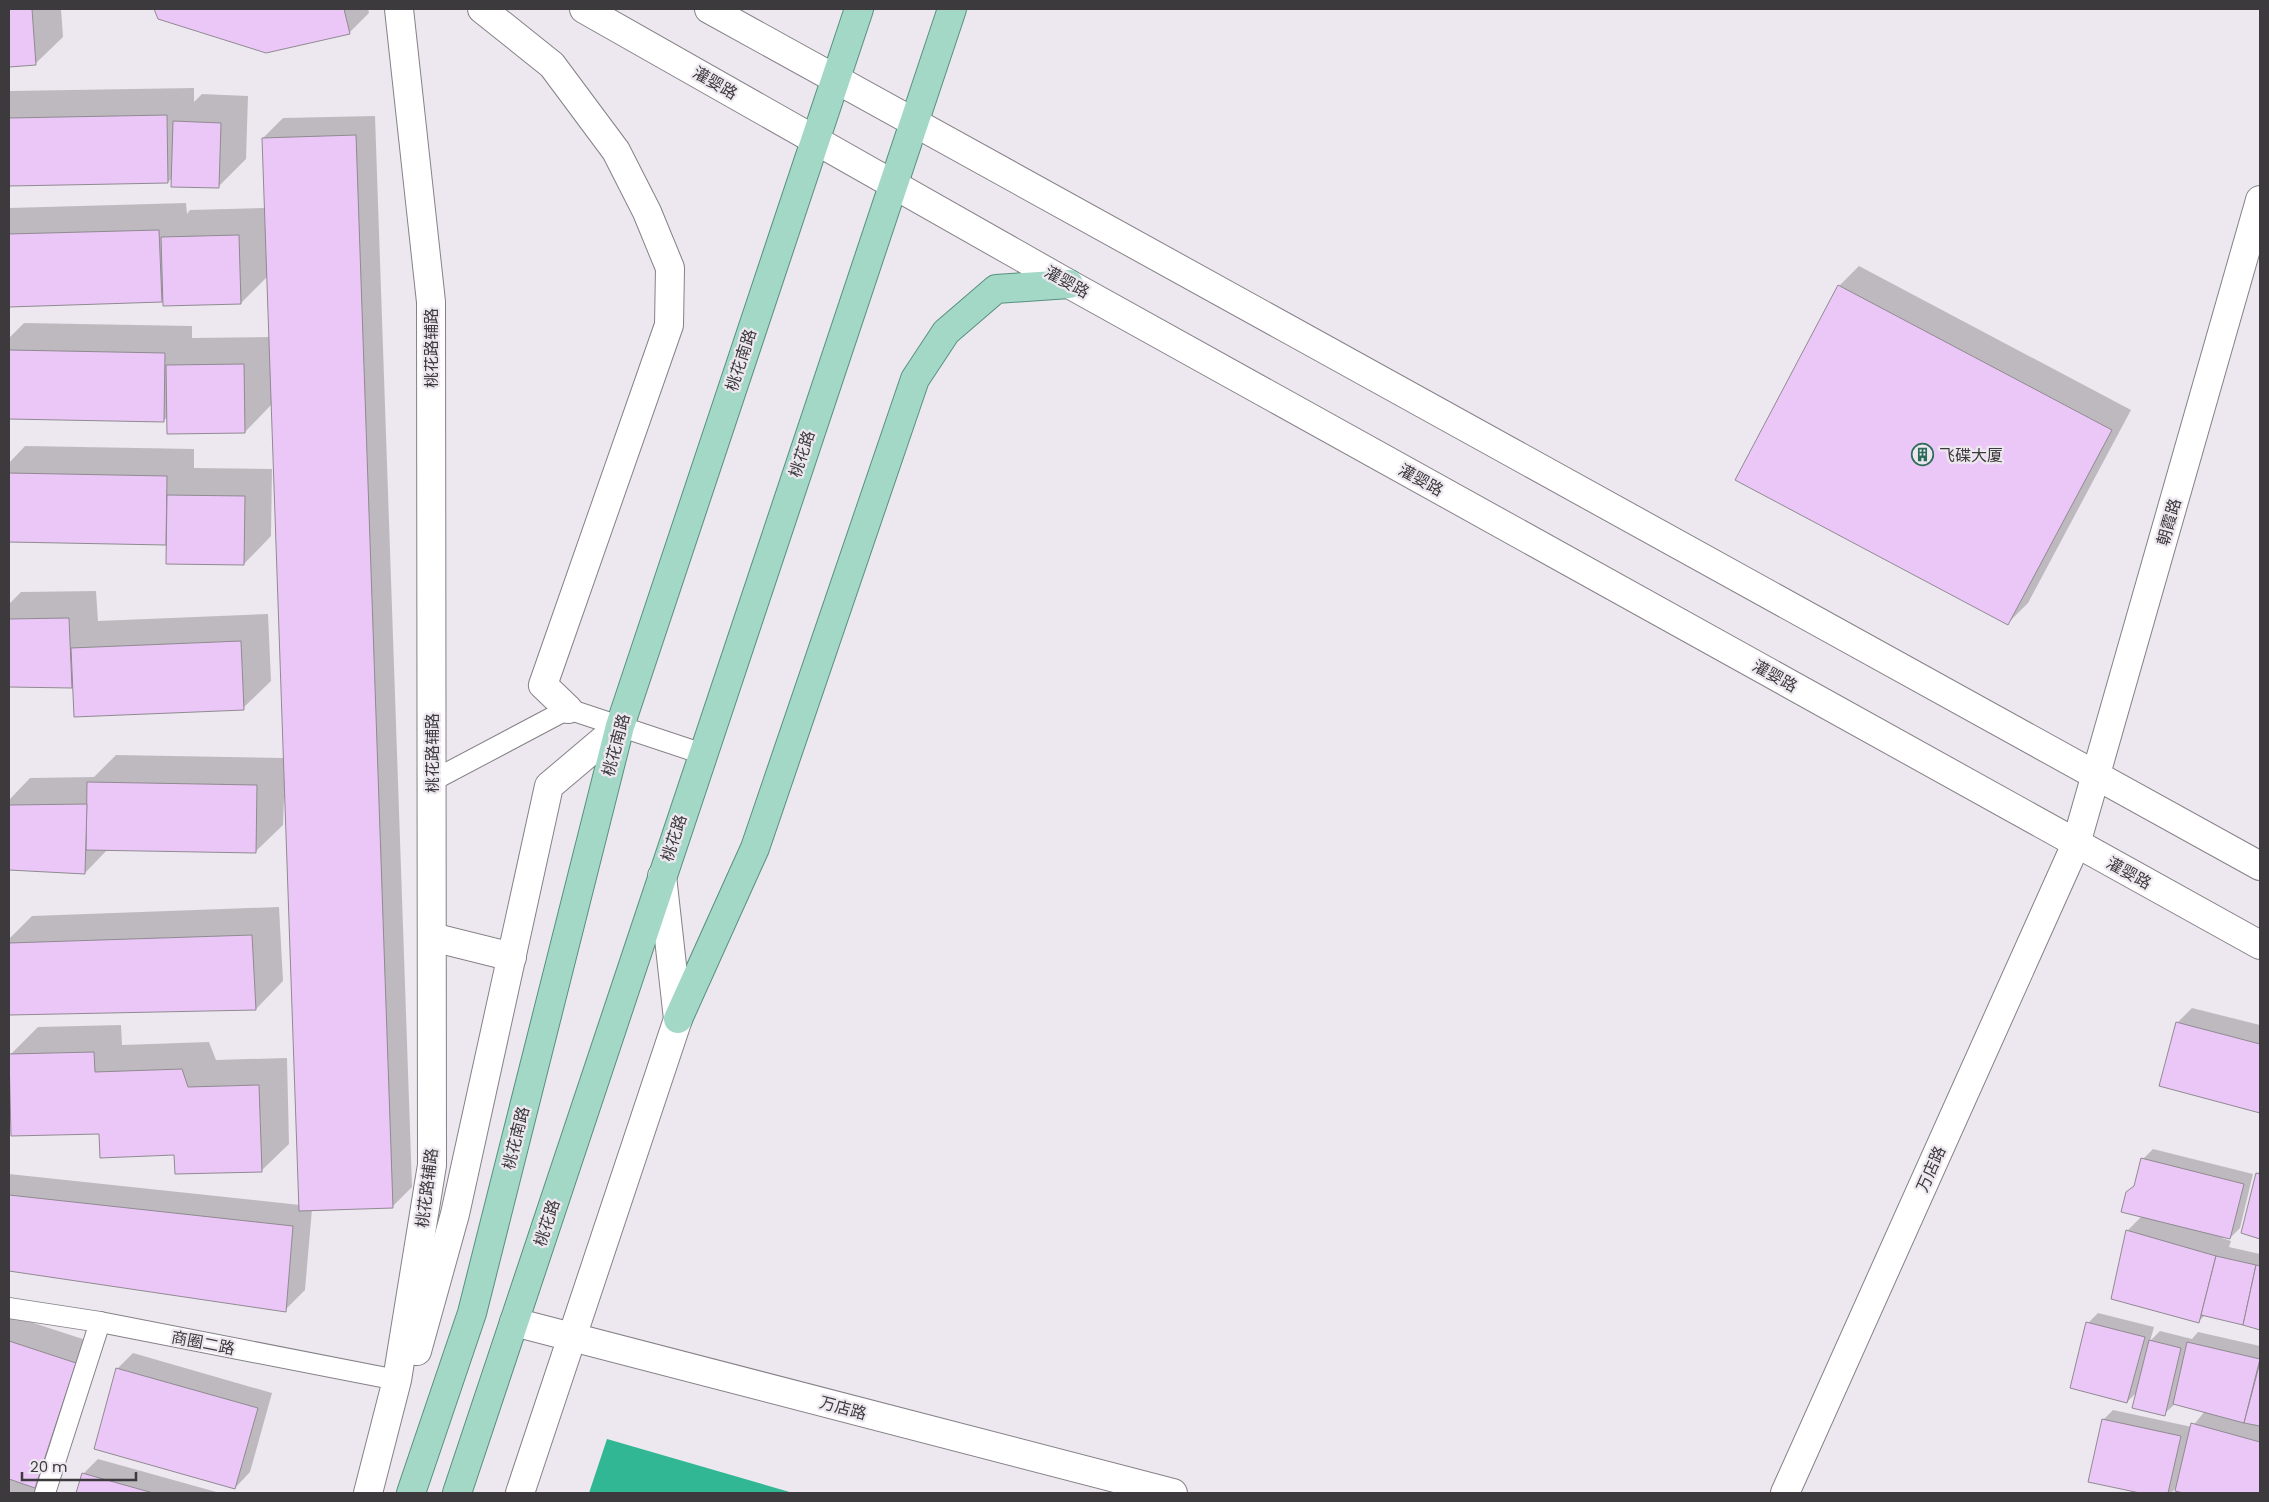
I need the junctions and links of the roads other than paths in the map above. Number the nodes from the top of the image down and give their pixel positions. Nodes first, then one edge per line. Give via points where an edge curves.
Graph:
1 (399, 9) edge
2 (482, 9) edge
3 (584, 9) edge
4 (709, 9) edge
5 (859, 9) edge
6 (952, 9) edge
7 (835, 78) junction
8 (914, 122) junction
9 (814, 139) junction
10 (892, 184) junction
11 (2260, 200) edge
12 (1070, 284) junction
13 (568, 708) junction
14 (620, 726) junction
15 (703, 754) junction
16 (2097, 776) junction
17 (432, 781) junction
18 (2076, 844) junction
19 (2260, 866) edge
20 (662, 876) junction
21 (432, 937) junction
22 (2260, 946) edge
23 (512, 956) junction
24 (678, 1019) junction
25 (9, 1308) edge
26 (100, 1322) junction
27 (514, 1322) junction
28 (572, 1337) junction
29 (397, 1380) junction
30 (45, 1493) edge
31 (368, 1493) edge
32 (378, 1493) edge
33 (412, 1493) edge
34 (457, 1493) edge
35 (520, 1493) edge
36 (1173, 1493) edge
37 (1785, 1493) edge

1 - 17 main road, 桃花路辅路 via 431,302
2 - 13 main road via 552,65 616,151 647,212 670,268 669,325 543,685
3 - 9 main road, 灌婴路
4 - 7 main road
5 - 7 main road, 桃花南路
6 - 8 main road
7 - 8 main road
7 - 9 main road, 桃花南路
8 - 10 main road
8 - 16 main road
9 - 10 main road, 灌婴路
9 - 14 main road, 桃花南路
10 - 12 main road, 灌婴路
10 - 15 main road, 桃花路
11 - 16 main road, 朝霞路
12 - 18 main road, 灌婴路
12 - 24 main road via 996,290 946,332 915,378 755,848
13 - 14 lane
13 - 17 lane
14 - 15 lane
14 - 23 main road via 550,786
14 - 33 main road, 桃花南路 via 472,1313
15 - 20 main road, 桃花路
16 - 18 main road, 朝霞路
16 - 19 main road
17 - 21 main road, 桃花路辅路
18 - 22 main road, 灌婴路
18 - 37 main road, 万店路
20 - 24 main road
20 - 27 main road, 桃花路
21 - 23 main road
21 - 29 main road, 桃花路辅路 via 432,1165
23 - 32 main road via 455,1214
24 - 28 main road
25 - 26 lane, 商圈二路
26 - 29 lane, 商圈二路
26 - 30 lane
27 - 28 main road, 万店路
27 - 34 main road, 桃花路
28 - 35 main road
28 - 36 main road, 万店路
29 - 31 main road, 桃花路辅路

